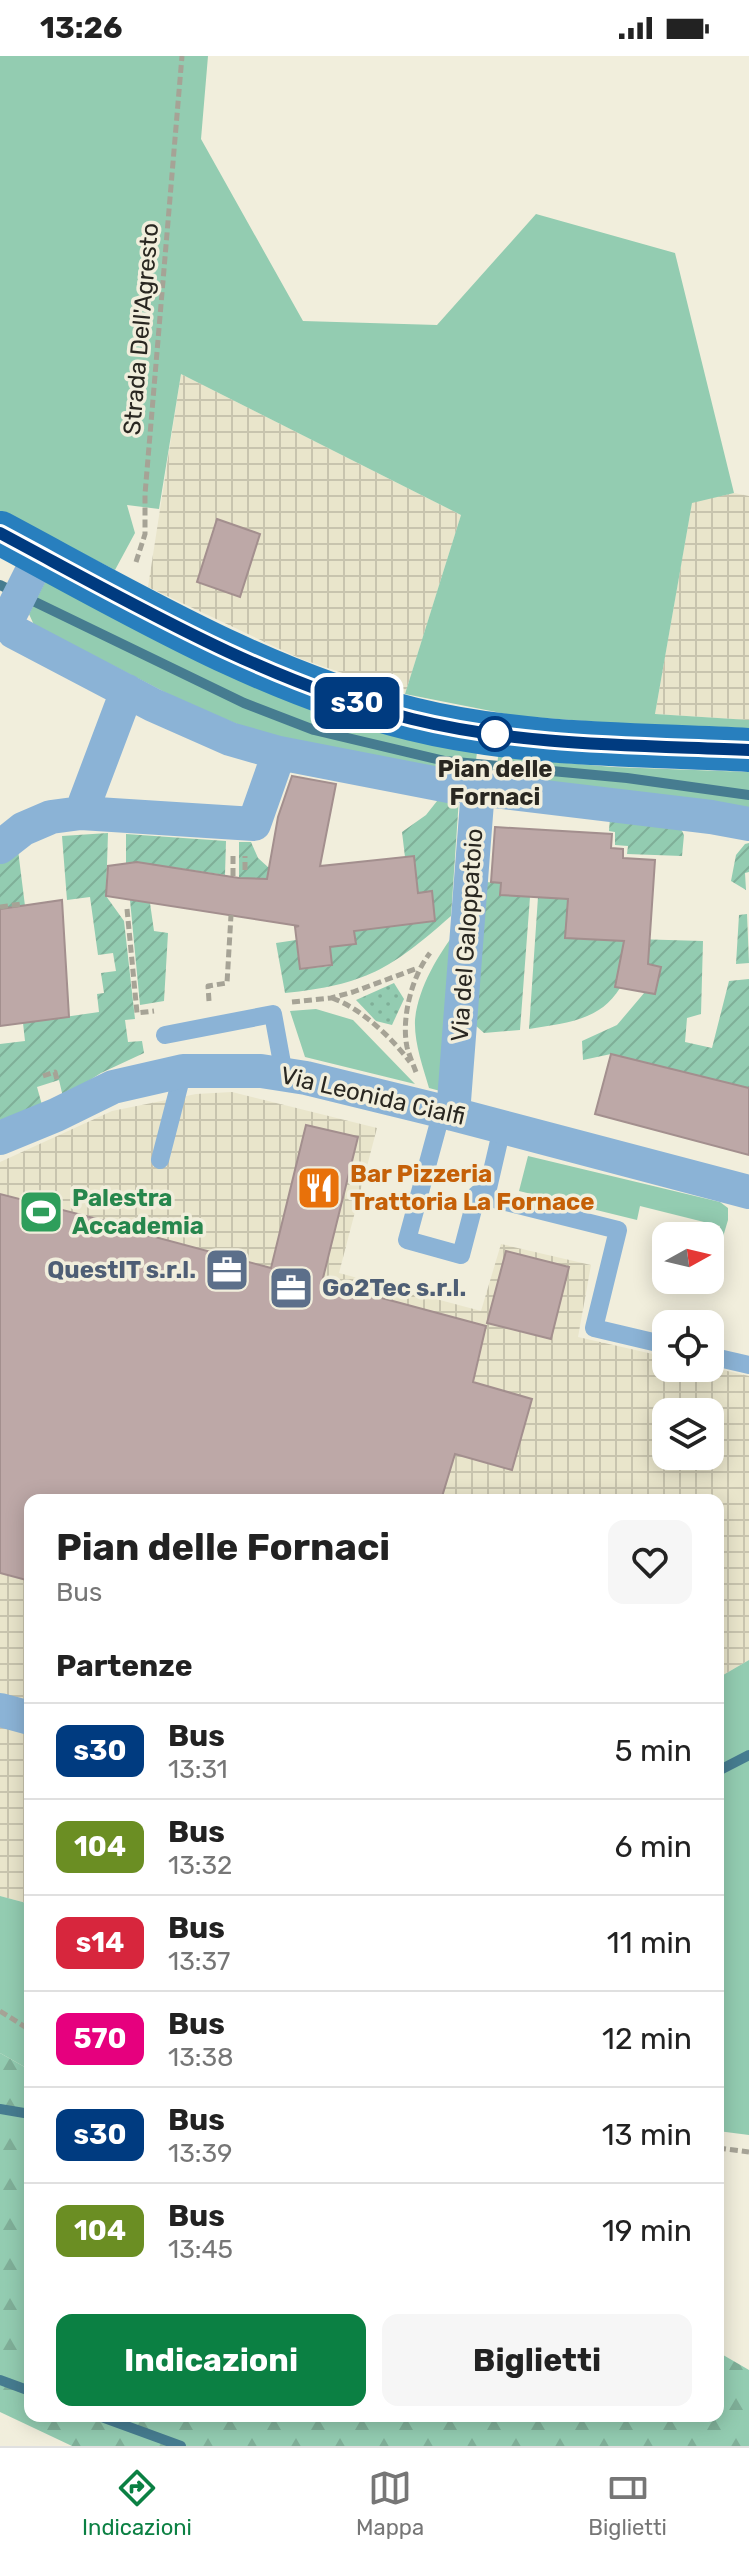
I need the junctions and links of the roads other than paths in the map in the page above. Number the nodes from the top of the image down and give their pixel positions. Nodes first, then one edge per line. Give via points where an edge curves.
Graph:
1 (0, 533) edge
2 (35, 564) junction
3 (5, 621) edge
4 (127, 691) junction
5 (749, 750) edge
6 (279, 753) junction
7 (454, 787) dead end
8 (81, 813) junction
9 (749, 824) edge
10 (0, 847) edge
11 (165, 1035) road end
12 (183, 1071) junction
13 (284, 1074) junction
14 (448, 1113) junction
15 (502, 1128) junction
16 (0, 1138) edge
17 (160, 1160) dead end
18 (749, 1192) edge
19 (486, 1197) junction
20 (652, 1342) edge
21 (724, 1359) edge
22 (749, 1365) edge
23 (0, 1710) edge
24 (24, 1716) edge

1 - 2 main road
2 - 3 street
2 - 5 main road via 275,672 413,719 534,738
3 - 4 street via 14,632
4 - 6 street via 197,726
4 - 8 street
6 - 7 street
6 - 8 street via 254,824
8 - 10 street via 51,817
9 - 14 street, Via del Galoppatoio via 478,789
11 - 13 lane via 273,1014
12 - 13 street, Via Leonida Cialfi
12 - 16 street, Via Leonida Cialfi via 113,1087
12 - 17 lane
13 - 14 street, Via Leonida Cialfi
14 - 15 street, Via Leonida Cialfi
14 - 19 lane via 407,1240 461,1255 477,1194
15 - 18 street, Via Leonida Cialfi
15 - 19 lane
19 - 20 lane via 618,1230 594,1328
21 - 22 lane
23 - 24 street

